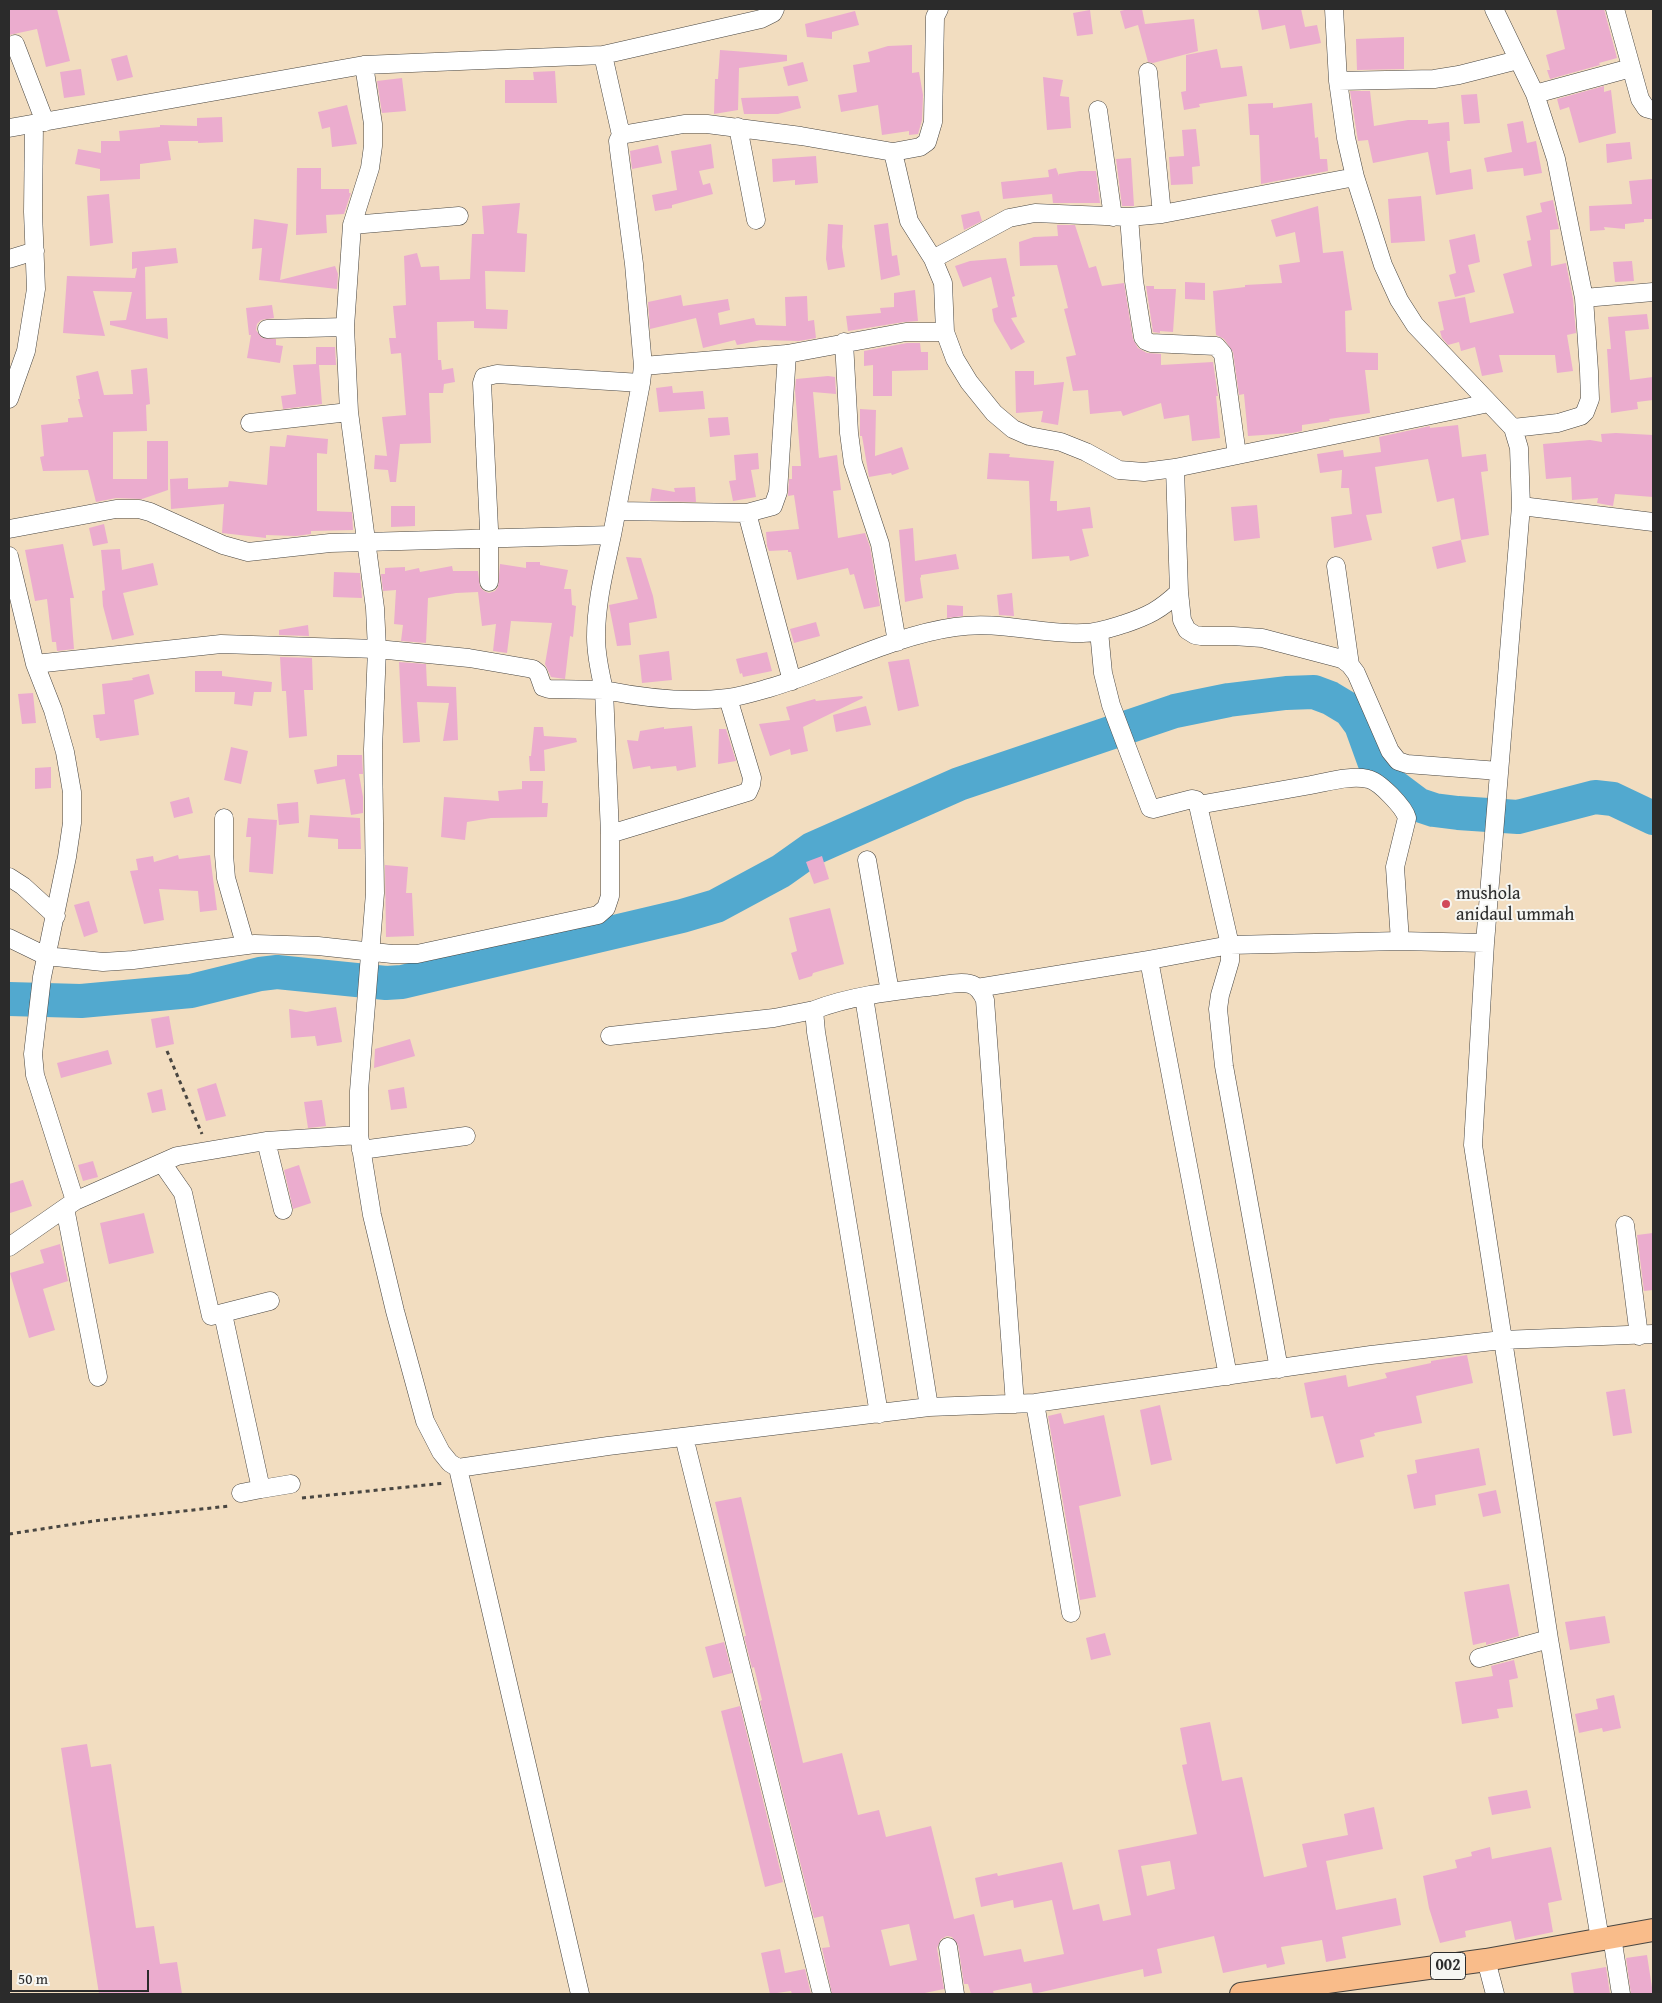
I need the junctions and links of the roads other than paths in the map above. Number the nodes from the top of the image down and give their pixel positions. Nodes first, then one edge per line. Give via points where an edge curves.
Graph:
1 (775, 9) edge
2 (939, 9) edge
3 (1334, 9) edge
4 (1494, 9) edge
5 (1615, 9) edge
6 (15, 44) dead end
7 (603, 55) junction
8 (1518, 60) junction
9 (364, 66) junction
10 (1631, 68) junction
11 (1148, 72) dead end
12 (1338, 81) junction
13 (1535, 94) junction
14 (1098, 110) dead end
15 (1653, 110) edge
16 (40, 124) junction
17 (738, 127) junction
18 (9, 128) edge
19 (621, 135) junction
20 (893, 152) junction
21 (1355, 178) junction
22 (1162, 214) junction
23 (459, 216) dead end
24 (1121, 217) junction
25 (756, 220) dead end
26 (352, 226) junction
27 (35, 251) junction
28 (9, 259) edge
29 (933, 259) junction
30 (1653, 292) edge
31 (1584, 298) junction
32 (345, 327) junction
33 (267, 329) dead end
34 (945, 332) junction
35 (844, 342) junction
36 (788, 354) junction
37 (642, 374) junction
38 (9, 399) edge
39 (1489, 403) junction
40 (349, 412) junction
41 (250, 423) dead end
42 (1513, 428) junction
43 (1236, 455) junction
44 (1174, 468) junction
45 (1521, 506) junction
46 (617, 511) junction
47 (746, 512) junction
48 (1653, 522) edge
49 (9, 529) edge
50 (489, 534) junction
51 (612, 535) junction
52 (367, 542) junction
53 (9, 556) edge
54 (1336, 566) dead end
55 (489, 582) dead end
56 (1178, 592) junction
57 (1099, 631) junction
58 (897, 642) junction
59 (377, 649) junction
60 (36, 664) junction
61 (1350, 665) junction
62 (792, 681) junction
63 (604, 690) junction
64 (728, 698) junction
65 (1498, 778) junction
66 (1198, 804) junction
67 (224, 818) dead end
68 (610, 834) junction
69 (867, 860) dead end
70 (9, 877) edge
71 (56, 916) junction
72 (9, 938) edge
73 (1400, 940) junction
74 (1485, 943) junction
75 (245, 944) junction
76 (1230, 945) junction
77 (46, 956) junction
78 (370, 956) junction
79 (1149, 960) junction
80 (977, 988) junction
81 (890, 992) junction
82 (864, 997) junction
83 (814, 1010) junction
84 (610, 1036) dead end
85 (466, 1136) dead end
86 (266, 1141) junction
87 (360, 1142) junction
88 (162, 1163) junction
89 (70, 1205) junction
90 (283, 1210) dead end
91 (1625, 1225) dead end
92 (9, 1247) edge
93 (270, 1301) dead end
94 (223, 1314) junction
95 (1646, 1335) edge
96 (1502, 1340) junction
97 (1279, 1370) junction
98 (1228, 1376) junction
99 (98, 1377) dead end
100 (1035, 1403) junction
101 (1015, 1404) junction
102 (929, 1407) junction
103 (879, 1414) junction
104 (684, 1437) junction
105 (458, 1468) junction
106 (291, 1484) dead end
107 (261, 1489) junction
108 (241, 1494) dead end
109 (1071, 1613) dead end
110 (1549, 1639) junction
111 (1480, 1658) dead end
112 (1653, 1930) edge
113 (1606, 1938) junction
114 (948, 1947) dead end
115 (1486, 1960) junction
116 (580, 1994) edge
117 (822, 1994) edge
118 (955, 1994) edge
119 (1241, 1994) edge
120 (1495, 1994) edge
121 (1621, 1994) edge

1 - 7 street via 761,18
2 - 20 street via 935,17 930,135 920,148
3 - 12 street
4 - 8 street
5 - 10 street
6 - 16 street
7 - 9 street
7 - 19 street
8 - 12 street via 1434,78
8 - 13 street
9 - 16 street
9 - 26 street via 373,146 370,168
10 - 13 street
10 - 15 street via 1640,99 1646,108
11 - 22 street
12 - 21 street
13 - 31 street via 1556,159
14 - 24 street
16 - 18 street
16 - 27 street via 33,212
17 - 19 street via 684,124
17 - 20 street
17 - 25 street
19 - 37 street via 618,141 634,264
20 - 29 street via 909,221
21 - 22 street
21 - 39 street via 1383,265 1399,300 1434,346
22 - 24 street
23 - 26 street
24 - 29 street via 1020,215
24 - 43 street via 1143,337 1152,343 1216,346 1220,349
26 - 32 street
27 - 28 street
27 - 38 street via 36,289 32,317 26,351
29 - 34 street via 943,283
30 - 31 street
31 - 42 street via 1590,399 1585,412 1571,420
32 - 33 street
32 - 40 street
34 - 35 street via 906,332
34 - 44 street via 968,382 994,413 1014,429 1029,436 1061,442 1119,470 1144,472
35 - 36 street
35 - 58 street via 853,463 880,544
36 - 37 street
36 - 47 street via 778,492 769,509
37 - 46 street
37 - 50 street via 497,374 484,377
39 - 42 street
39 - 43 street
40 - 41 street
40 - 52 street
42 - 45 street via 1519,448
43 - 44 street
44 - 56 street
45 - 48 street
45 - 65 street
46 - 47 street
46 - 51 street
47 - 62 street
49 - 52 street via 130,509 150,512 223,545 248,552
50 - 51 street
50 - 52 street
50 - 55 street
51 - 63 street via 599,602 596,638
52 - 59 street
53 - 60 street
54 - 61 street
56 - 57 street via 1150,615
56 - 61 street via 1183,624 1195,636 1262,638 1331,655
57 - 58 street via 1066,633 973,625
57 - 66 street via 1103,673 1111,705 1150,808 1192,799
58 - 62 street
59 - 60 street via 221,644
59 - 63 street via 469,658 533,669 543,687 549,689
59 - 78 street via 373,749 375,893
60 - 71 street via 53,710 72,792 72,823
61 - 65 street via 1390,752 1398,761
62 - 64 street
63 - 64 street via 657,698
63 - 68 street
64 - 68 street via 752,778 748,792
65 - 74 street
66 - 73 street via 1339,780 1366,778 1375,782 1399,804 1407,818 1395,867
66 - 76 street
67 - 75 street via 226,878
68 - 78 street via 610,896 606,908 598,915 417,954
69 - 81 street
70 - 71 street
71 - 77 street
72 - 77 street
73 - 74 street
73 - 76 street
74 - 96 street via 1473,1145
75 - 77 street via 103,962
75 - 78 street via 318,946
76 - 79 street
76 - 97 street via 1230,961 1218,1010 1224,1066
77 - 89 street via 33,1054 35,1075
78 - 87 street via 359,1091
79 - 80 street
79 - 98 street
80 - 81 street via 972,984 959,983
80 - 101 street via 985,1000
81 - 82 street
82 - 83 street
82 - 102 street
83 - 84 street via 774,1018
83 - 103 street
85 - 87 street
86 - 87 street
86 - 88 street via 177,1156
86 - 90 street
87 - 105 street via 372,1215 425,1421 441,1452
88 - 89 street
88 - 94 street via 183,1193 211,1316
89 - 92 street
89 - 99 street
91 - 95 street
93 - 94 street
94 - 107 street
95 - 96 street
96 - 97 street
96 - 110 street
97 - 98 street
98 - 100 street
100 - 101 street
100 - 109 street
101 - 102 street
102 - 103 street
103 - 104 street
104 - 105 street
104 - 117 street
105 - 116 street
106 - 107 street
107 - 108 street
110 - 111 street
110 - 113 street
112 - 113 main road, 002
113 - 115 main road, 002
113 - 121 street
114 - 118 street
115 - 119 main road, 002
115 - 120 street

